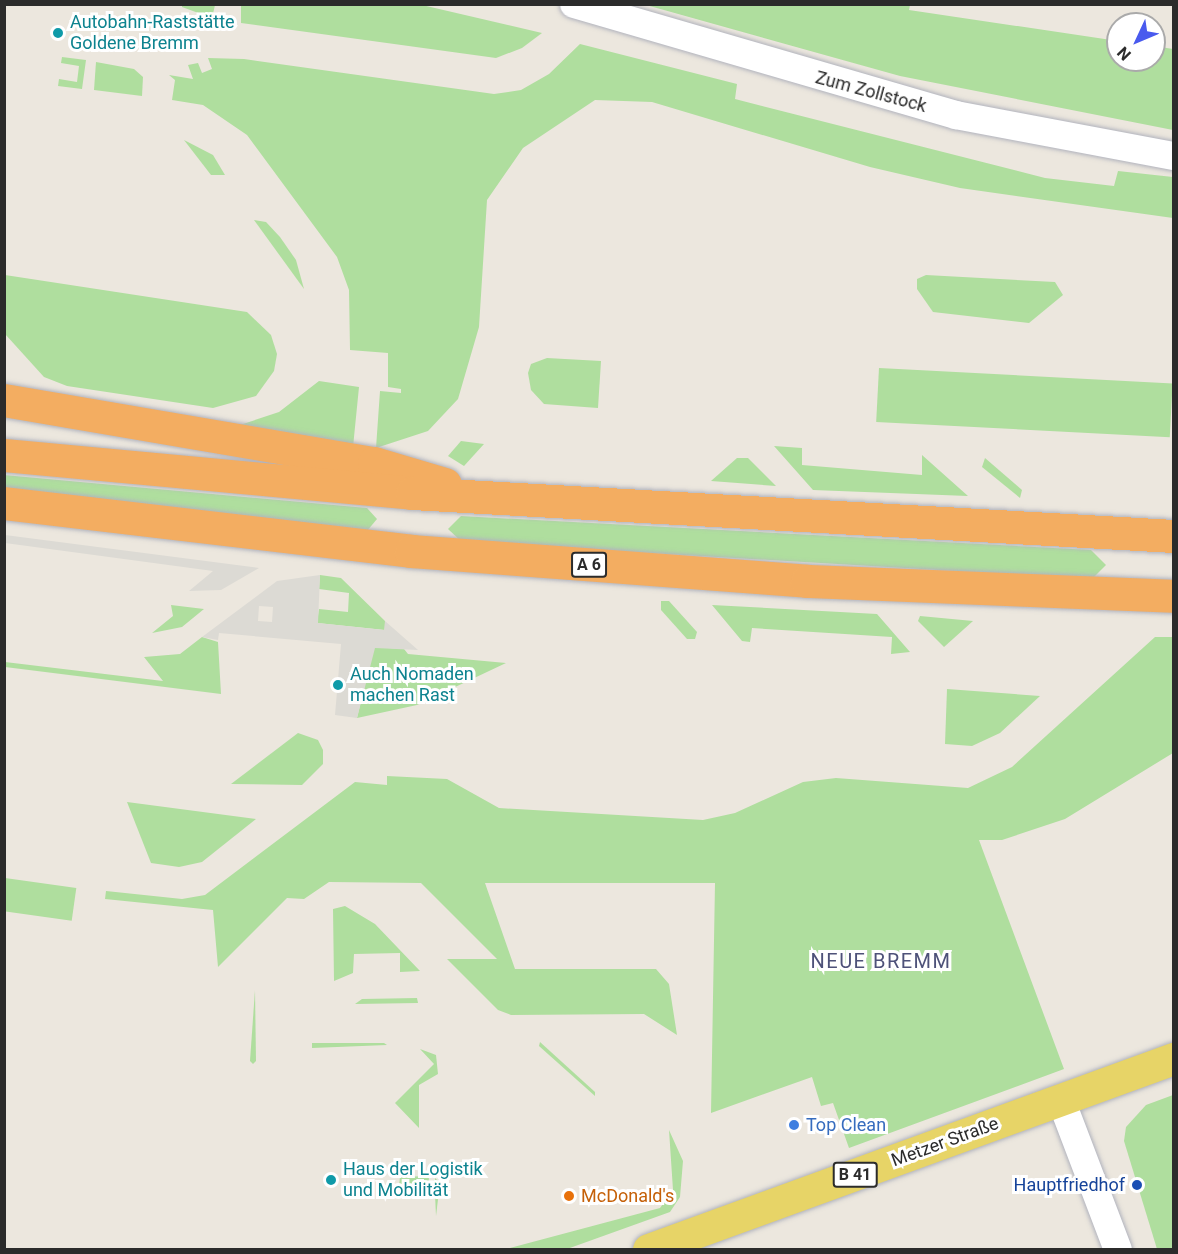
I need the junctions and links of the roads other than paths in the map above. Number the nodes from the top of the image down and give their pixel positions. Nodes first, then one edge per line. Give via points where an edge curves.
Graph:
1 (574, 4) edge
2 (1173, 156) edge
3 (4, 400) edge
4 (4, 455) edge
5 (462, 495) junction
6 (4, 503) edge
7 (1173, 536) edge
8 (1173, 596) edge
9 (1173, 1059) edge
10 (1061, 1100) junction
11 (649, 1250) edge
12 (1119, 1250) edge

1 - 2 street, Zum Zollstock via 945,112
3 - 5 highway via 374,462 434,476
4 - 5 highway
5 - 7 highway
6 - 8 highway, A 6 via 411,551 807,581
9 - 10 main road, Metzer Straße / B 41
10 - 11 main road, Metzer Straße / B 41
10 - 12 street

